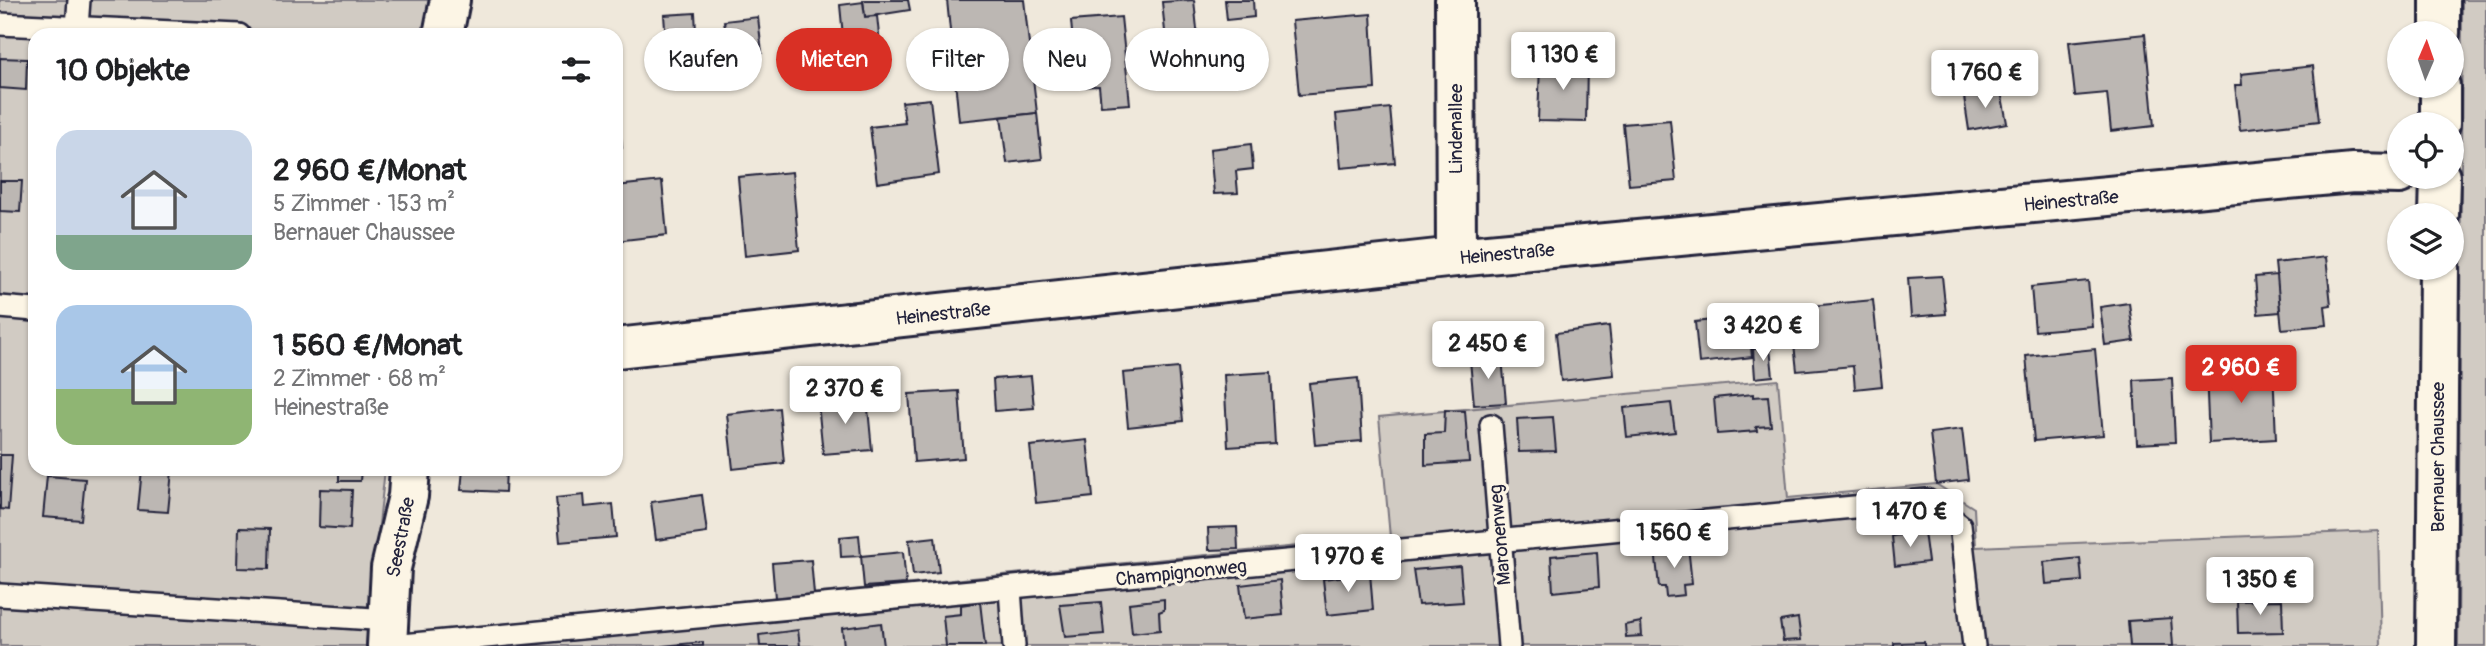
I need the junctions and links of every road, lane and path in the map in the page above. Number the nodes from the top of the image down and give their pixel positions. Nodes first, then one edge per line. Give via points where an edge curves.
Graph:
1 (79, 0) edge
2 (450, 0) edge
3 (1455, 0) edge
4 (2440, 0) edge
5 (2440, 21) edge
6 (0, 24) edge
7 (77, 27) junction
8 (97, 28) edge
9 (444, 28) edge
10 (2387, 174) edge
11 (1456, 257) junction
12 (2439, 280) edge
13 (0, 307) edge
14 (28, 309) edge
15 (623, 347) edge
16 (1491, 425) dead end
17 (409, 476) edge
18 (1499, 540) junction
19 (1010, 589) junction
20 (0, 595) edge
21 (389, 637) edge
22 (1014, 646) edge
23 (1508, 646) edge
24 (1974, 646) edge
25 (2436, 646) edge

1 - 7 lane
2 - 9 street
3 - 11 street, Lindenallee
4 - 5 street
6 - 7 lane
7 - 8 lane
10 - 11 street, Heinestraße via 2353,173
11 - 15 street, Heinestraße
12 - 25 street, Bernauer Chaussee
13 - 14 lane
16 - 18 lane, Maronenweg
17 - 21 street, Seestraße via 391,568
18 - 19 lane, Champignonweg
18 - 23 lane, Maronenweg
18 - 24 lane, Champignonweg via 1927,500 1960,525
19 - 21 lane, Champignonweg
19 - 22 lane
20 - 21 lane, Champignonweg

